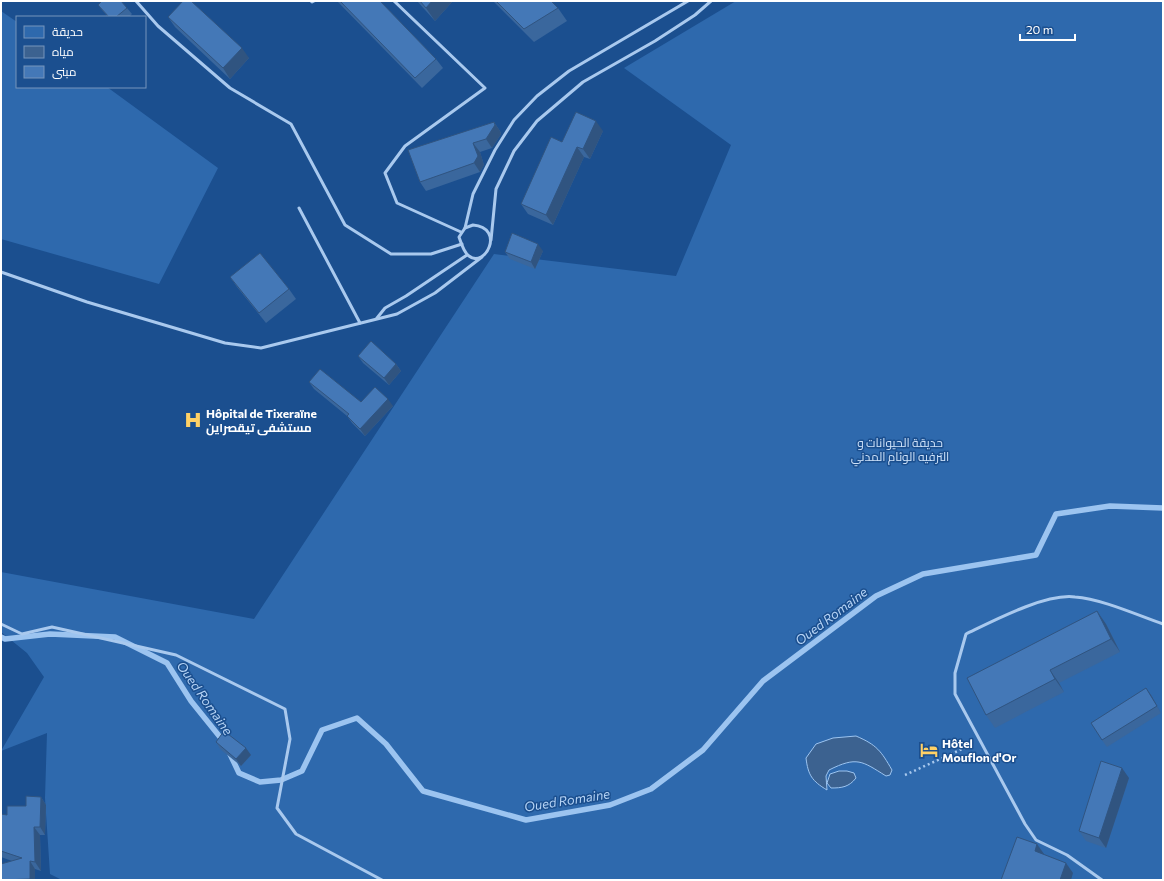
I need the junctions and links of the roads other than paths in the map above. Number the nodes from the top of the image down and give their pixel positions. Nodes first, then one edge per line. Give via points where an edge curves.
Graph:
1 (136, 1) edge
2 (310, 1) edge
3 (314, 1) edge
4 (394, 1) edge
5 (688, 1) edge
6 (711, 1) edge
7 (299, 208) dead end
8 (465, 228) junction
9 (461, 232) junction
10 (491, 240) junction
11 (462, 244) junction
12 (467, 255) junction
13 (482, 257) junction
14 (1, 272) edge
15 (377, 318) junction
16 (360, 323) junction
17 (1, 624) edge
18 (1163, 624) edge
19 (382, 880) edge
20 (1102, 880) edge

1 - 11 lane via 158,26 230,88 291,124 344,225 391,254 431,254
2 - 3 lane
4 - 9 lane via 485,88 405,146 385,173 397,203
5 - 8 lane via 569,71 537,96 514,120 495,150 473,194
6 - 10 lane via 655,40 583,82 537,121 514,151 496,189
7 - 16 lane
8 - 9 lane
8 - 10 lane via 479,226 489,234
9 - 11 lane via 459,237
10 - 13 lane via 490,249
11 - 12 lane
12 - 13 lane via 470,258
12 - 15 lane via 385,308
13 - 15 lane via 435,294 397,314
14 - 16 lane via 87,302 224,343 261,348
15 - 16 lane
17 - 19 lane via 22,634 52,627 176,655 285,709 290,739 277,808 296,834
18 - 20 lane via 1074,596 1038,603 966,634 955,673 955,694 1036,840 1067,855

